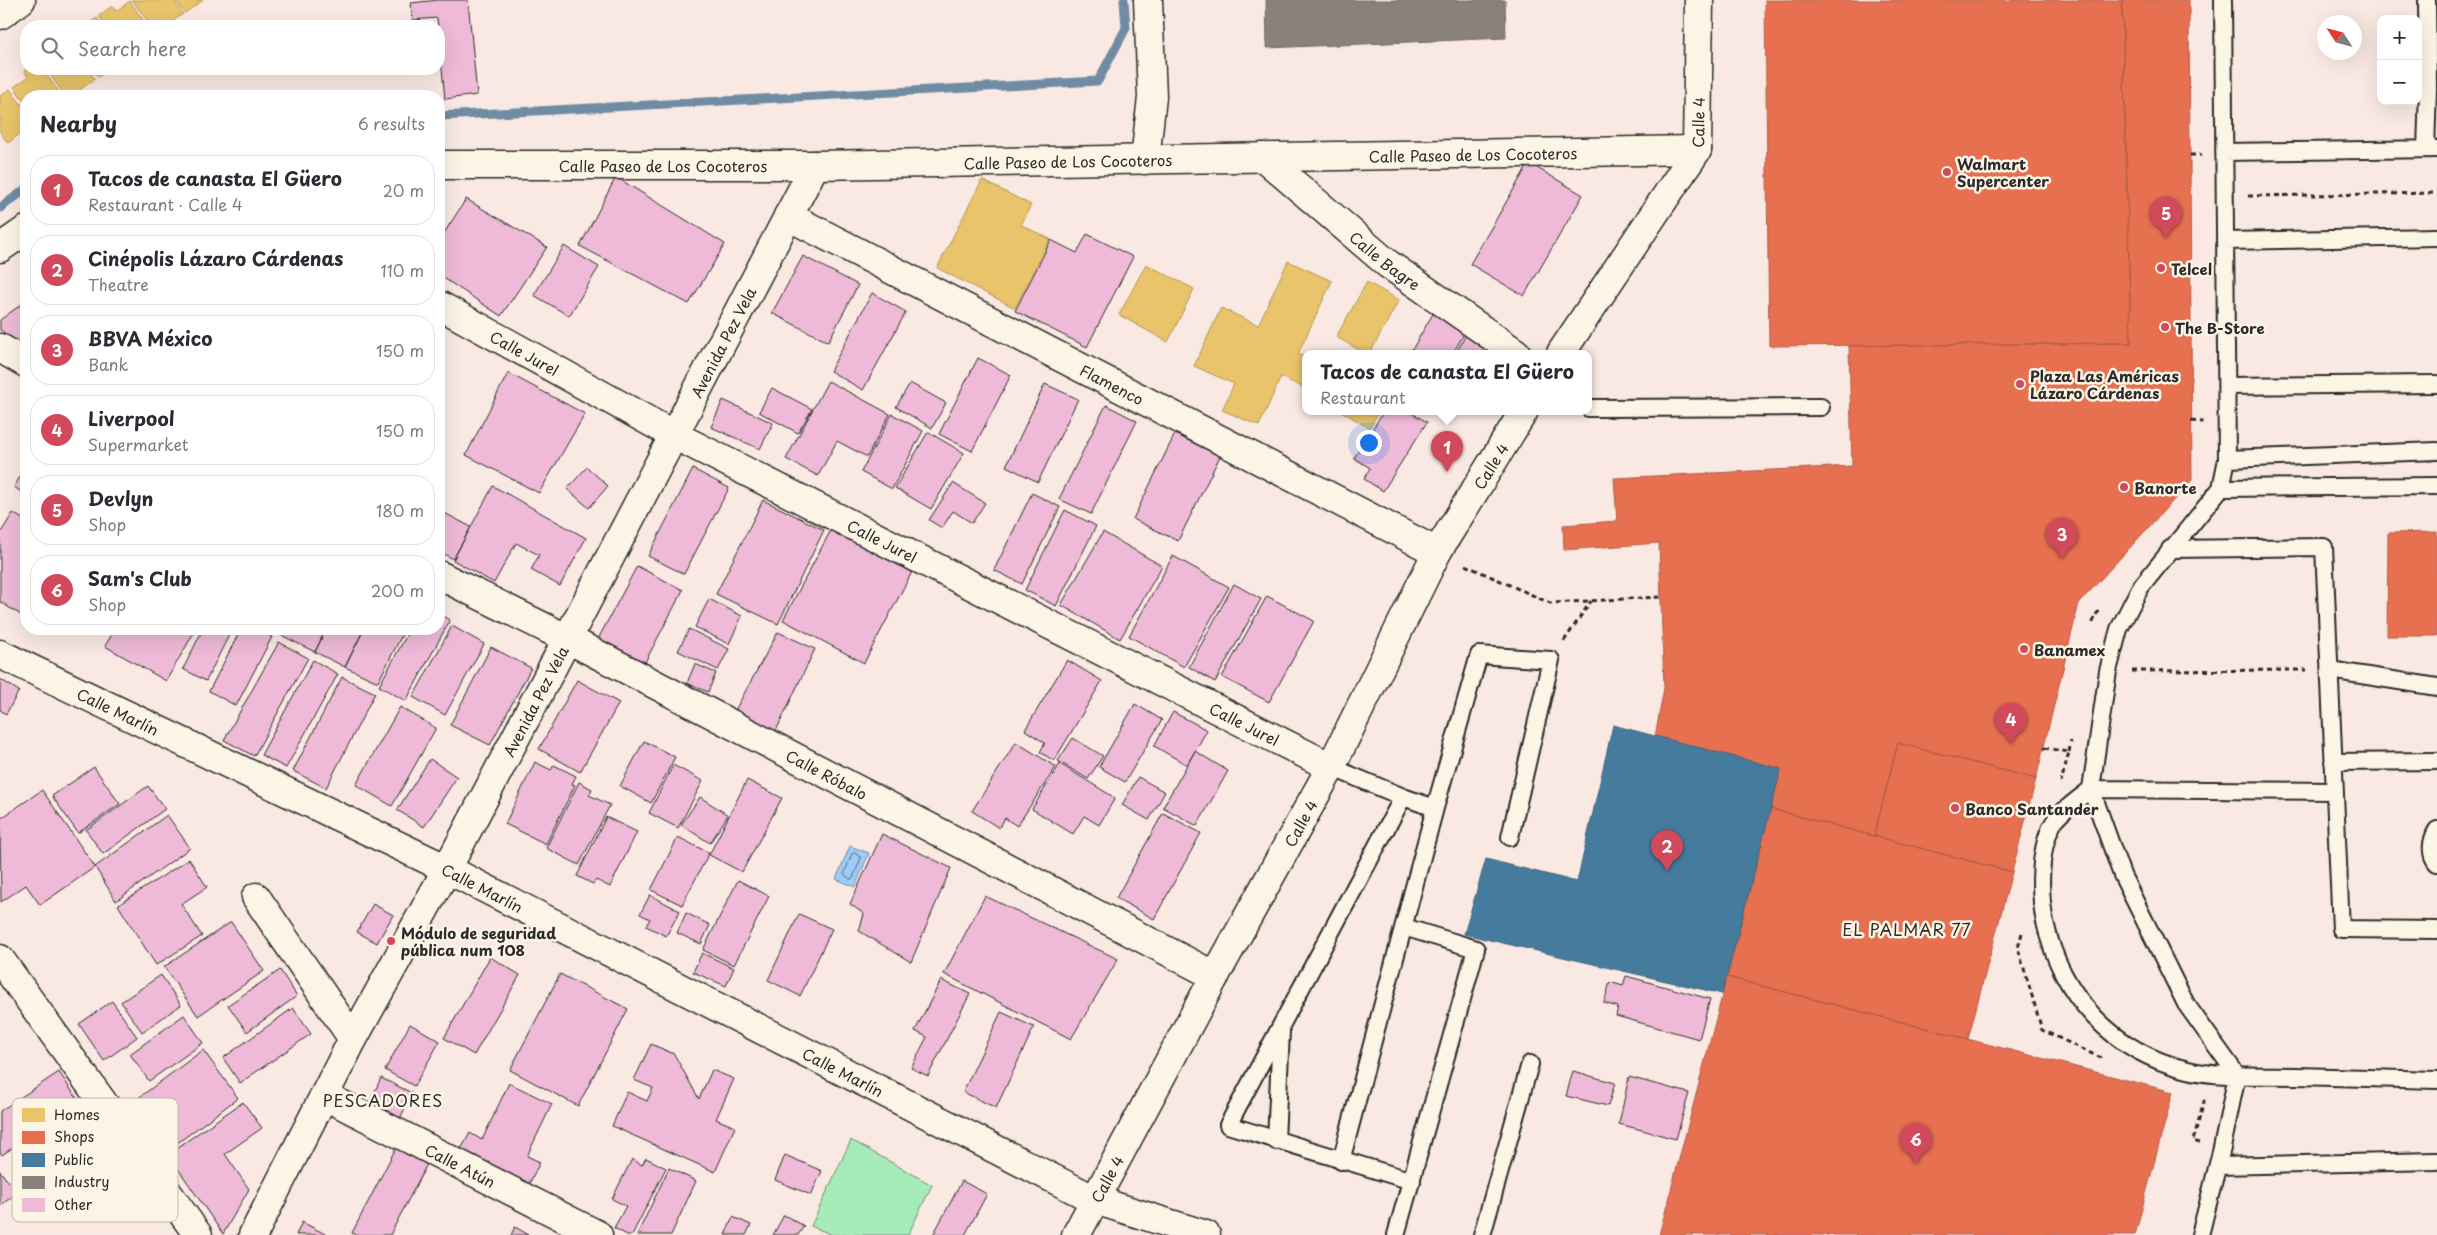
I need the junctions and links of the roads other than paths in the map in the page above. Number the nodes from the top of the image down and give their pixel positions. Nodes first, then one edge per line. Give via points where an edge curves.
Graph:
1 (21, 0) edge
2 (1148, 0) edge
3 (1699, 0) edge
4 (2223, 0) edge
5 (2427, 0) edge
6 (0, 15) edge
7 (2433, 89) edge
8 (2432, 149) edge
9 (1697, 150) junction
10 (2224, 152) junction
11 (1263, 157) junction
12 (1145, 160) junction
13 (445, 165) edge
14 (815, 165) junction
15 (788, 216) junction
16 (20, 234) edge
17 (2437, 237) edge
18 (2225, 241) junction
19 (0, 248) edge
20 (445, 308) edge
21 (0, 348) edge
22 (1512, 350) edge
23 (1563, 350) edge
24 (20, 360) edge
25 (2437, 384) edge
26 (2227, 386) junction
27 (1821, 407) dead end
28 (1592, 408) edge
29 (1522, 415) edge
30 (674, 435) junction
31 (2437, 451) edge
32 (2227, 459) junction
33 (2437, 486) edge
34 (2221, 488) junction
35 (2170, 549) junction
36 (1437, 552) junction
37 (445, 578) edge
38 (568, 639) junction
39 (0, 654) edge
40 (2330, 670) junction
41 (2437, 687) edge
42 (2437, 761) edge
43 (2333, 762) junction
44 (1331, 767) junction
45 (2091, 789) junction
46 (2335, 791) junction
47 (1404, 797) junction
48 (1435, 808) junction
49 (2437, 830) edge
50 (1510, 837) dead end
51 (2437, 864) edge
52 (447, 869) junction
53 (256, 897) dead end
54 (1404, 927) junction
55 (2437, 930) edge
56 (0, 960) edge
57 (1215, 976) junction
58 (1282, 1026) junction
59 (353, 1039) junction
60 (1530, 1064) dead end
61 (2237, 1075) junction
62 (2437, 1080) edge
63 (325, 1096) junction
64 (99, 1098) edge
65 (1276, 1141) junction
66 (1341, 1161) junction
67 (2437, 1161) edge
68 (2218, 1166) junction
69 (1412, 1181) junction
70 (1095, 1200) junction
71 (178, 1207) edge
72 (198, 1235) edge
73 (253, 1235) edge
74 (598, 1235) edge
75 (1076, 1235) edge
76 (1206, 1235) edge
77 (1396, 1235) edge
78 (1482, 1235) edge
79 (2200, 1235) edge

1 - 6 street
2 - 12 street via 1152,97
3 - 9 street, Calle 4
4 - 10 lane
5 - 7 lane
7 - 8 lane
8 - 10 lane
9 - 11 street, Calle Paseo de Los Cocoteros
9 - 23 street, Calle 4
10 - 18 lane
11 - 12 street, Calle Paseo de Los Cocoteros
11 - 22 street, Calle Bagre via 1388,264
12 - 14 street, Calle Paseo de Los Cocoteros
13 - 14 street, Calle Paseo de Los Cocoteros
14 - 15 street, Avenida Pez Vela
15 - 30 street, Avenida Pez Vela
15 - 36 street, Flamenco
16 - 19 street
17 - 18 lane
18 - 26 lane
20 - 30 street, Calle Jurel
21 - 24 street
25 - 26 lane
26 - 32 lane
27 - 28 lane
29 - 36 street, Calle 4
30 - 38 street, Avenida Pez Vela
30 - 44 street, Calle Jurel
31 - 32 lane
32 - 34 lane
33 - 34 lane
34 - 35 lane
35 - 40 lane via 2324,547
35 - 45 lane via 2140,588 2119,629 2108,672
36 - 44 street, Calle 4
37 - 38 street, Calle Róbalo
38 - 52 street, Avenida Pez Vela
38 - 57 street, Calle Róbalo
39 - 52 street, Calle Marlín
40 - 41 lane
40 - 43 lane
42 - 43 lane
43 - 46 lane
44 - 47 lane
44 - 57 street, Calle 4
45 - 46 lane
45 - 61 lane via 2122,875 2186,1004
45 - 61 lane via 2056,819 2043,854 2040,901 2051,949 2072,992 2104,1028 2143,1054 2189,1070
46 - 55 lane via 2341,929
47 - 48 lane
47 - 58 lane
48 - 50 lane via 1479,655 1551,660
48 - 54 lane
49 - 51 lane via 2432,839 2433,858
52 - 59 street, Avenida Pez Vela
52 - 70 street, Calle Marlín
53 - 59 street
54 - 66 lane
54 - 69 lane via 1476,949
56 - 64 street
57 - 70 street, Calle 4
58 - 65 lane
58 - 65 lane via 1228,1126
59 - 63 street, Avenida Pez Vela
60 - 78 lane
61 - 62 lane
61 - 68 lane
63 - 73 street, Avenida Pez Vela
63 - 74 street, Calle Atún
65 - 66 lane
66 - 69 lane
67 - 68 lane
68 - 79 lane
69 - 77 lane
70 - 75 street, Calle 4
70 - 76 street, Calle Marlín
71 - 72 street

